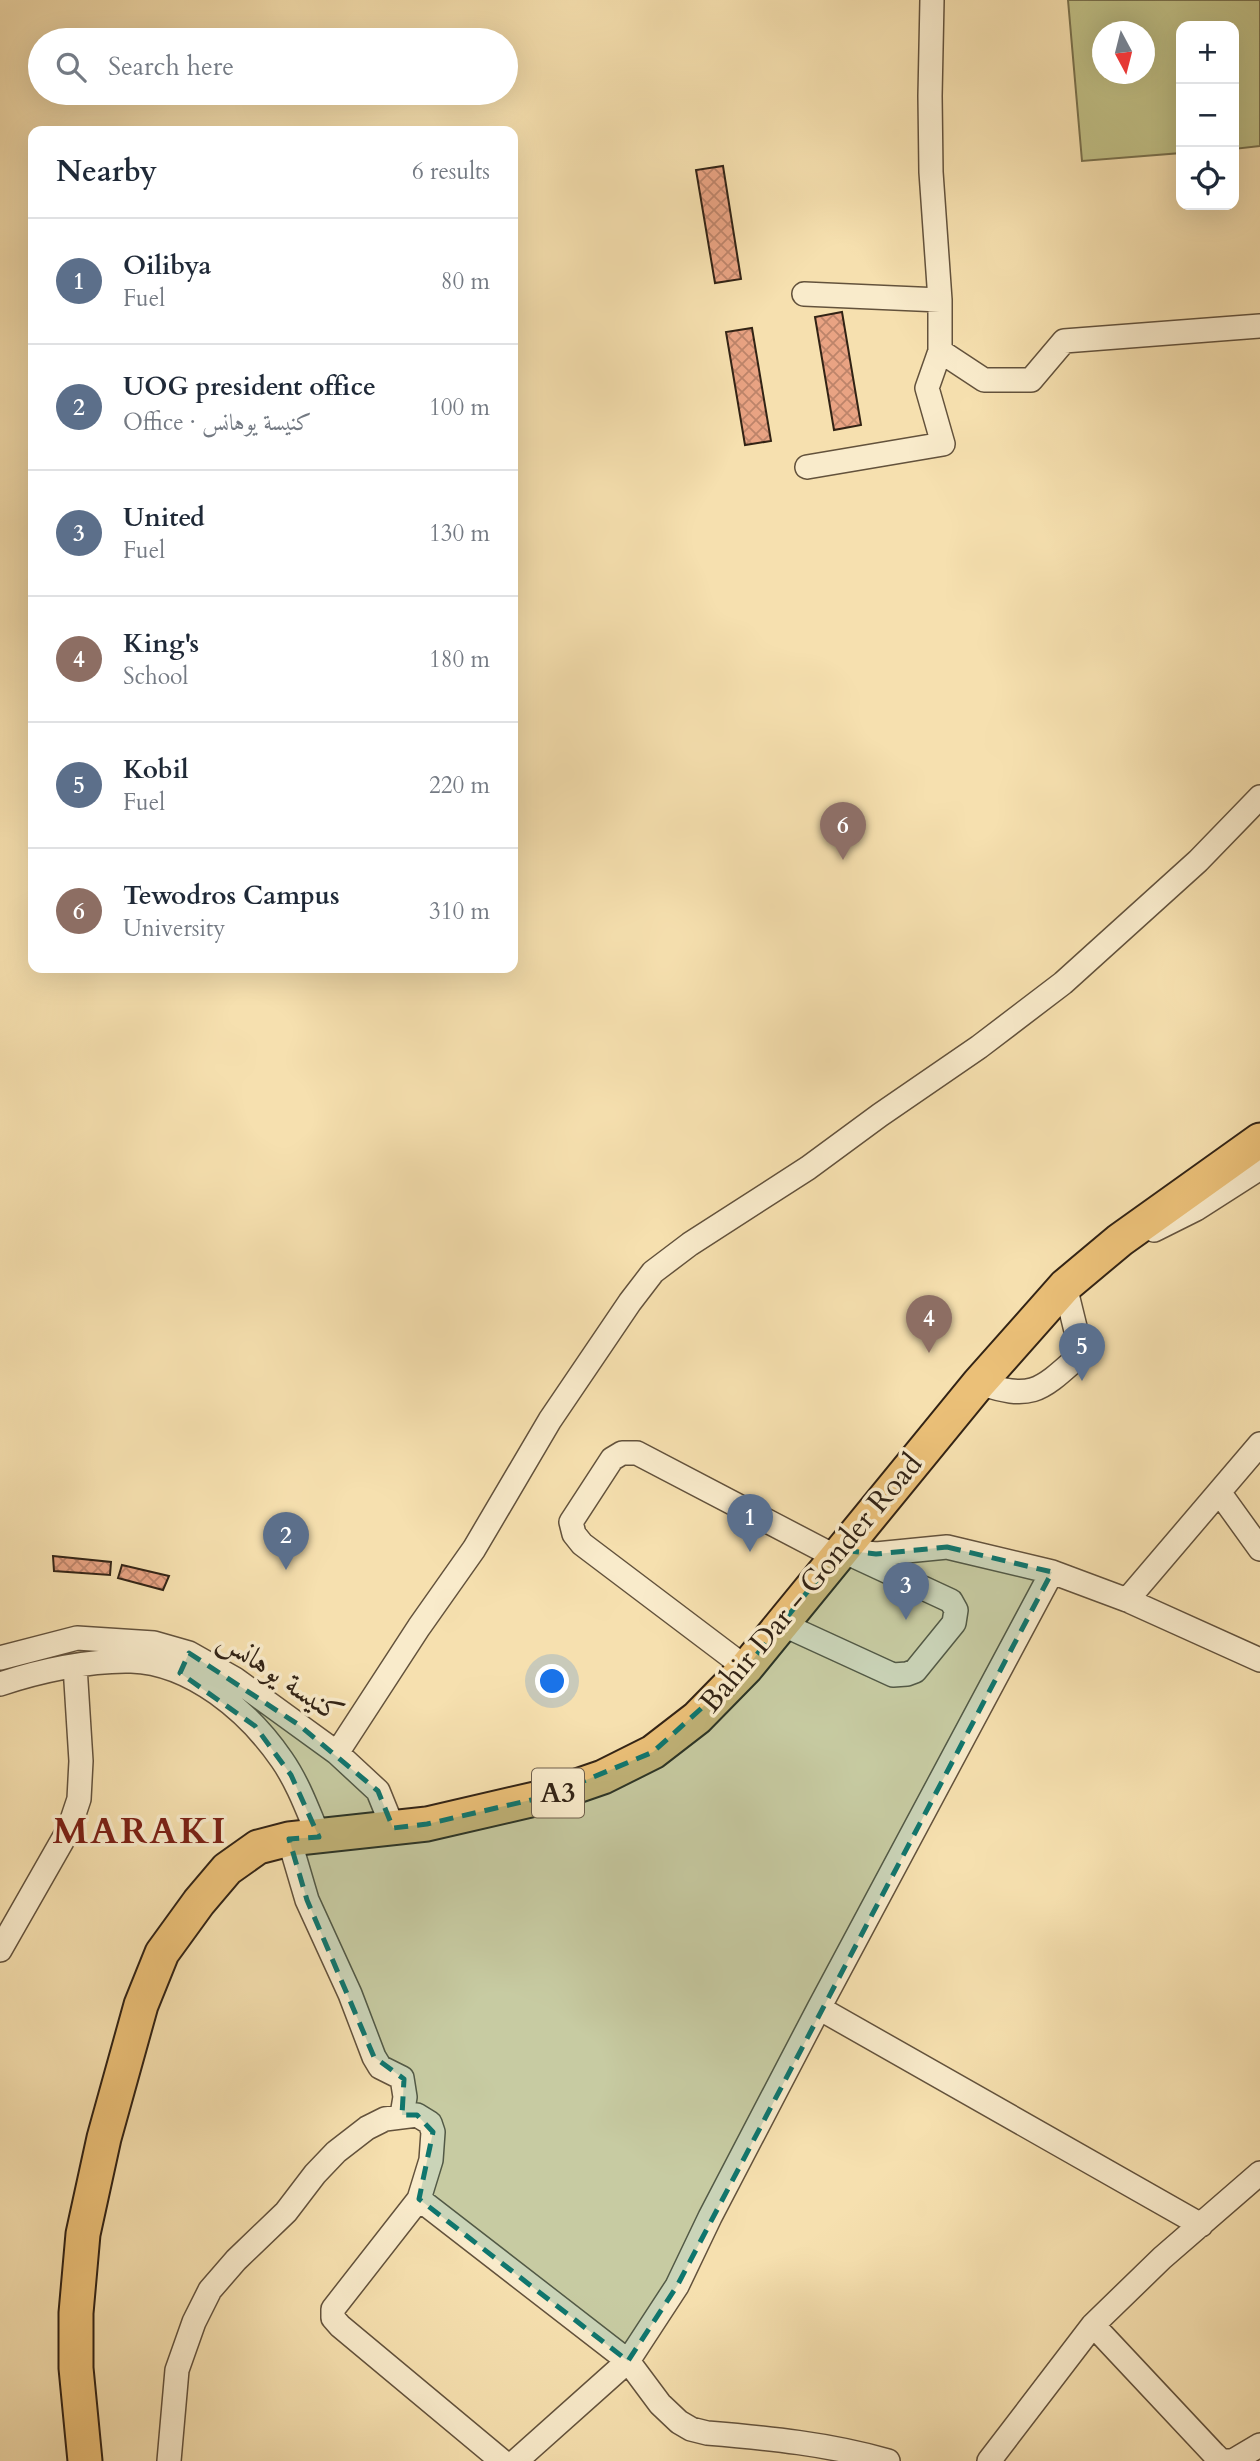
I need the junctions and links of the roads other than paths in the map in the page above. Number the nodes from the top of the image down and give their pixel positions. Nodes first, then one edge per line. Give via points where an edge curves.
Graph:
1 (932, 0) edge
2 (804, 294) dead end
3 (940, 300) junction
4 (1260, 326) edge
5 (940, 351) junction
6 (807, 467) dead end
7 (1260, 797) edge
8 (1260, 1140) edge
9 (1260, 1168) edge
10 (1120, 1240) junction
11 (1065, 1286) junction
12 (979, 1383) junction
13 (1260, 1444) edge
14 (1219, 1492) junction
15 (1260, 1549) edge
16 (839, 1554) junction
17 (1052, 1572) junction
18 (1127, 1600) junction
19 (784, 1625) junction
20 (0, 1658) edge
21 (1260, 1660) edge
22 (185, 1663) junction
23 (75, 1666) junction
24 (746, 1668) junction
25 (0, 1684) edge
26 (337, 1753) junction
27 (393, 1828) junction
28 (304, 1838) junction
29 (0, 1950) edge
30 (819, 2008) junction
31 (402, 2115) junction
32 (1260, 2173) edge
33 (419, 2199) junction
34 (1201, 2225) junction
35 (1093, 2325) junction
36 (628, 2361) junction
37 (1260, 2445) edge
38 (85, 2461) edge
39 (169, 2461) edge
40 (502, 2461) edge
41 (516, 2461) edge
42 (888, 2461) edge
43 (989, 2461) edge
44 (1231, 2461) edge

1 - 3 street via 931,160
2 - 3 street
3 - 5 street
4 - 5 street via 1064,341 1031,380 984,380
5 - 6 street via 927,388 943,444
7 - 26 street via 1190,869 1063,983 808,1168 653,1272 550,1420 474,1549
8 - 10 highway, Bahir Dar - Gonder Road / A3
9 - 10 street via 1159,1229
10 - 11 highway, Bahir Dar - Gonder Road / A3
11 - 12 highway, Bahir Dar - Gonder Road / A3
11 - 12 street via 1078,1357 1047,1385 1029,1391 1007,1392
12 - 16 highway, Bahir Dar - Gonder Road / A3
13 - 14 street
14 - 15 street
14 - 18 street
16 - 17 street via 947,1547
16 - 19 highway, Bahir Dar - Gonder Road / A3
16 - 19 street via 951,1601 956,1610 954,1623 915,1671 893,1675
16 - 24 street via 637,1452 612,1459 571,1522 574,1534
17 - 18 street
17 - 30 street
18 - 21 street
19 - 24 highway, Bahir Dar - Gonder Road / A3
20 - 22 street, كنيسة يوهانس via 77,1638 155,1643
22 - 23 street
22 - 26 street, كنيسة يوهانس via 235,1679
22 - 28 street via 197,1681 255,1726 291,1775
23 - 25 street
23 - 29 street via 79,1799 69,1829
24 - 27 highway, Bahir Dar - Gonder Road / A3 via 697,1718 653,1752 603,1777 548,1796
26 - 27 street, كنيسة يوهانس via 378,1791
27 - 28 highway, Bahir Dar - Gonder Road / A3
28 - 31 street via 306,1900 374,2057 380,2067 402,2078
28 - 38 highway, Bahir Dar - Gonder Road / A3 via 258,1847 227,1869 162,1953 141,2005 83,2234 76,2368
30 - 34 street
30 - 36 street via 677,2286
31 - 33 street via 417,2115 430,2123 433,2132 431,2160
31 - 39 street via 367,2128 336,2152 286,2212 210,2290 177,2370
32 - 34 street
33 - 36 street
33 - 40 street via 333,2309 333,2318
34 - 35 street
35 - 43 street
35 - 44 street via 1221,2461
36 - 41 street
36 - 42 street via 660,2404 691,2428 812,2444
37 - 44 street

